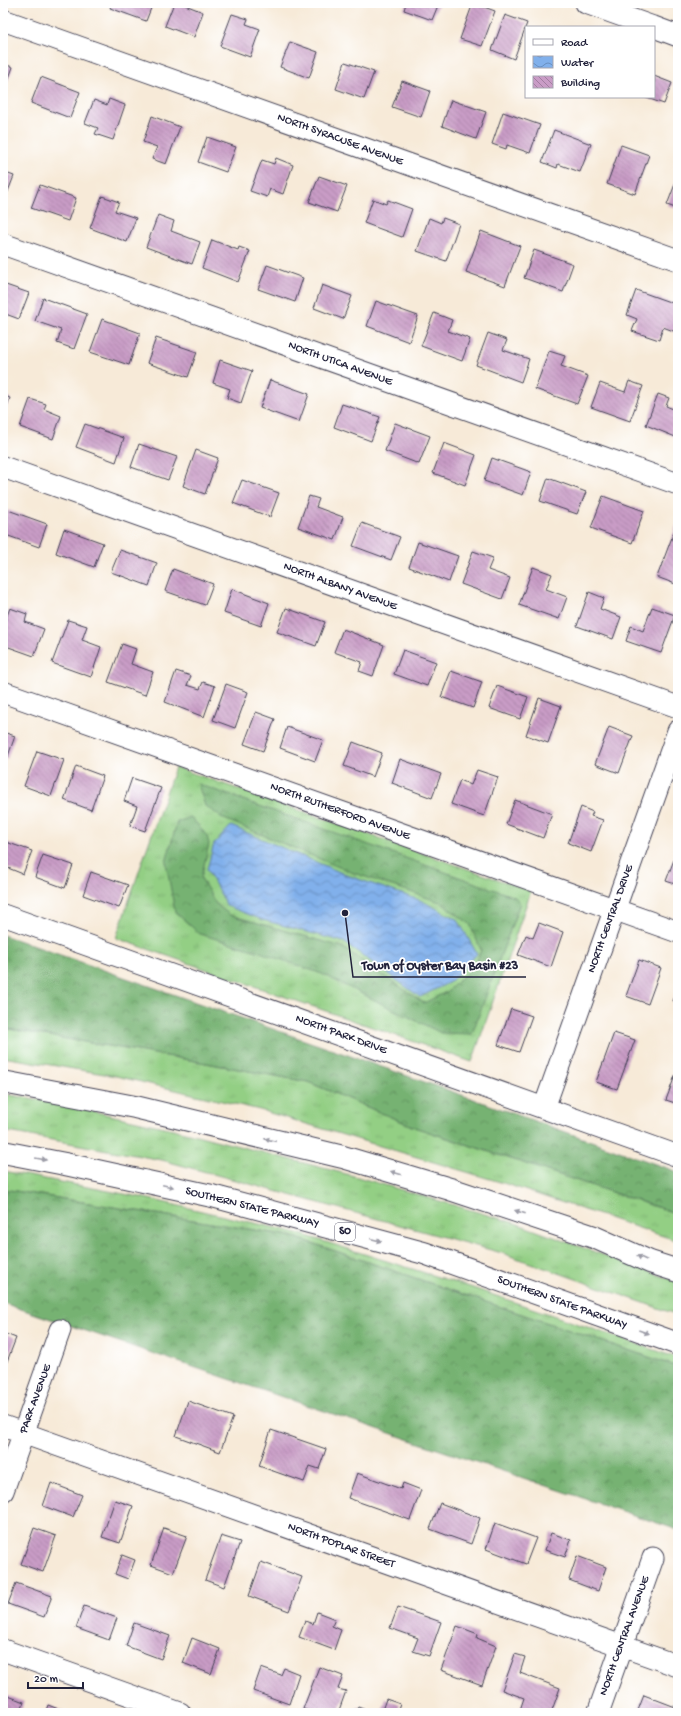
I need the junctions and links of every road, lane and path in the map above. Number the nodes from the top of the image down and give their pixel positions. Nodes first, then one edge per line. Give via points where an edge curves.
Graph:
1 (586, 3) edge
2 (3, 20) edge
3 (651, 26) edge
4 (655, 27) edge
5 (678, 36) edge
6 (3, 244) edge
7 (678, 260) edge
8 (3, 467) edge
9 (678, 484) edge
10 (3, 692) edge
11 (678, 707) edge
12 (678, 731) edge
13 (614, 909) junction
14 (3, 915) edge
15 (678, 932) edge
16 (3, 1082) edge
17 (544, 1108) junction
18 (3, 1152) edge
19 (678, 1156) edge
20 (678, 1272) edge
21 (60, 1330) dead end
22 (678, 1344) edge
23 (3, 1426) edge
24 (24, 1433) junction
25 (3, 1491) edge
26 (653, 1558) dead end
27 (622, 1646) junction
28 (3, 1650) edge
29 (678, 1666) edge
30 (180, 1713) edge
31 (598, 1713) edge

1 - 3 street
2 - 7 street, NORTH SYRACUSE AVENUE
4 - 5 street
6 - 9 street, NORTH UTICA AVENUE
8 - 11 street, NORTH ALBANY AVENUE
10 - 13 street, NORTH RUTHERFORD AVENUE
12 - 13 street, NORTH CENTRAL DRIVE
13 - 15 street, NORTH RUTHERFORD AVENUE
13 - 17 street, NORTH CENTRAL DRIVE
14 - 17 street, NORTH PARK DRIVE
20 -> 16 highway via 594,1237 450,1189 343,1157 135,1107
17 - 19 street, NORTH PARK DRIVE
18 -> 22 highway, SOUTHERN STATE PARKWAY / SO via 212,1196 424,1253
21 - 24 street, PARK AVENUE
23 - 24 street, NORTH POPLAR STREET
24 - 25 street, PARK AVENUE
24 - 27 street, NORTH POPLAR STREET
26 - 27 street, NORTH CENTRAL AVENUE
27 - 29 street, NORTH POPLAR STREET
27 - 31 street, NORTH CENTRAL AVENUE
28 - 30 street

